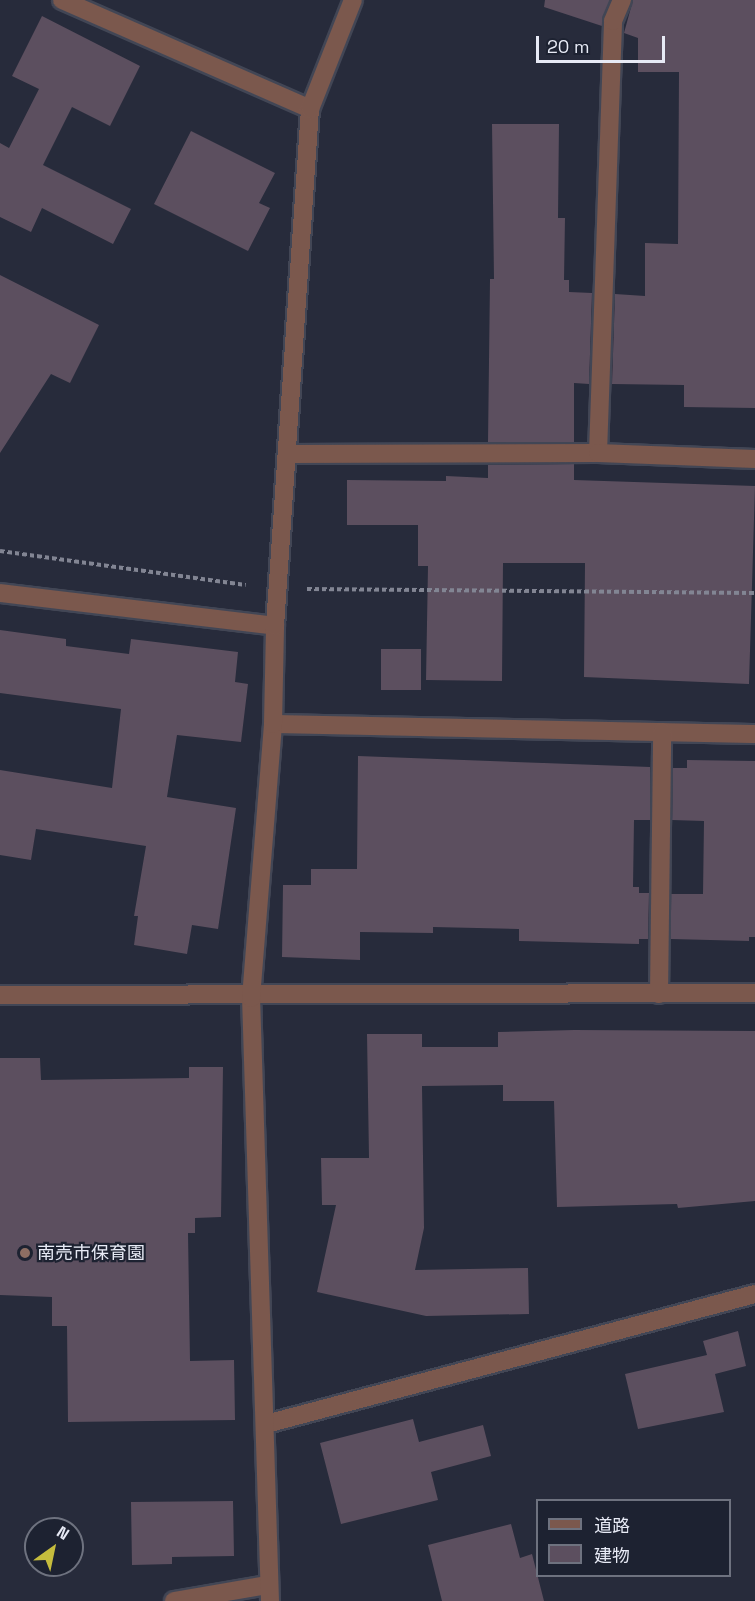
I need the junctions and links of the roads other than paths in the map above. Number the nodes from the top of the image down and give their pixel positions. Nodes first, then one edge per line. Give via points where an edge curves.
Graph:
1 (62, 0) edge
2 (353, 0) edge
3 (622, 0) edge
4 (310, 109) junction
5 (598, 453) junction
6 (289, 454) junction
7 (755, 459) edge
8 (0, 592) edge
9 (275, 626) junction
10 (273, 724) junction
11 (662, 732) junction
12 (755, 734) edge
13 (755, 993) edge
14 (659, 994) junction
15 (0, 996) edge
16 (251, 998) junction
17 (755, 1294) edge
18 (266, 1424) junction
19 (269, 1593) edge
20 (174, 1601) edge

1 - 4 street
2 - 4 street
3 - 5 street via 613,21
4 - 6 street
5 - 6 street
5 - 7 street
6 - 9 street
8 - 9 street
9 - 10 street
10 - 11 street
10 - 16 street
11 - 12 street
11 - 14 street
13 - 14 street
14 - 16 street
15 - 16 street
16 - 18 street
17 - 18 street
18 - 19 street
19 - 20 street

